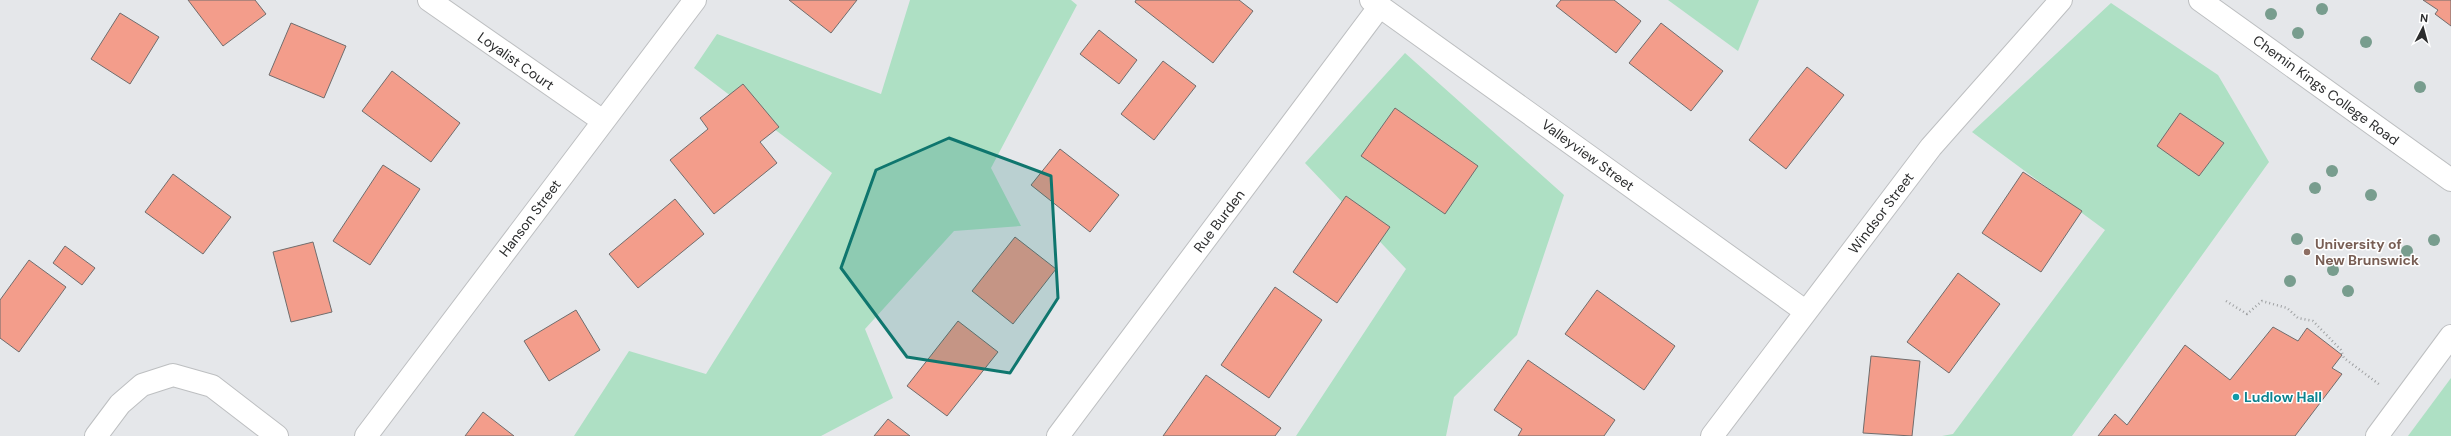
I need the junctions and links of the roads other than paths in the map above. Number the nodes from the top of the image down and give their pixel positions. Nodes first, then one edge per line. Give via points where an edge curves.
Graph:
1 (429, 0) edge
2 (695, 0) edge
3 (2061, 0) edge
4 (2200, 0) edge
5 (1375, 3) edge
6 (603, 121) junction
7 (2451, 180) edge
8 (1805, 311) junction
9 (2451, 336) edge
10 (96, 436) edge
11 (277, 436) edge
12 (366, 436) edge
13 (1058, 436) edge
14 (1712, 436) edge
15 (2377, 436) edge

1 - 6 street, Loyalist Court
2 - 6 street, Hanson Street
3 - 8 street, Windsor Street via 1931,147
4 - 7 street, Chemin Kings College Road
5 - 8 street, Valleyview Street
5 - 13 street, Rue Burden
6 - 12 street, Hanson Street
8 - 14 street, Windsor Street
9 - 15 street
10 - 11 street via 120,404 142,385 174,375 212,386

